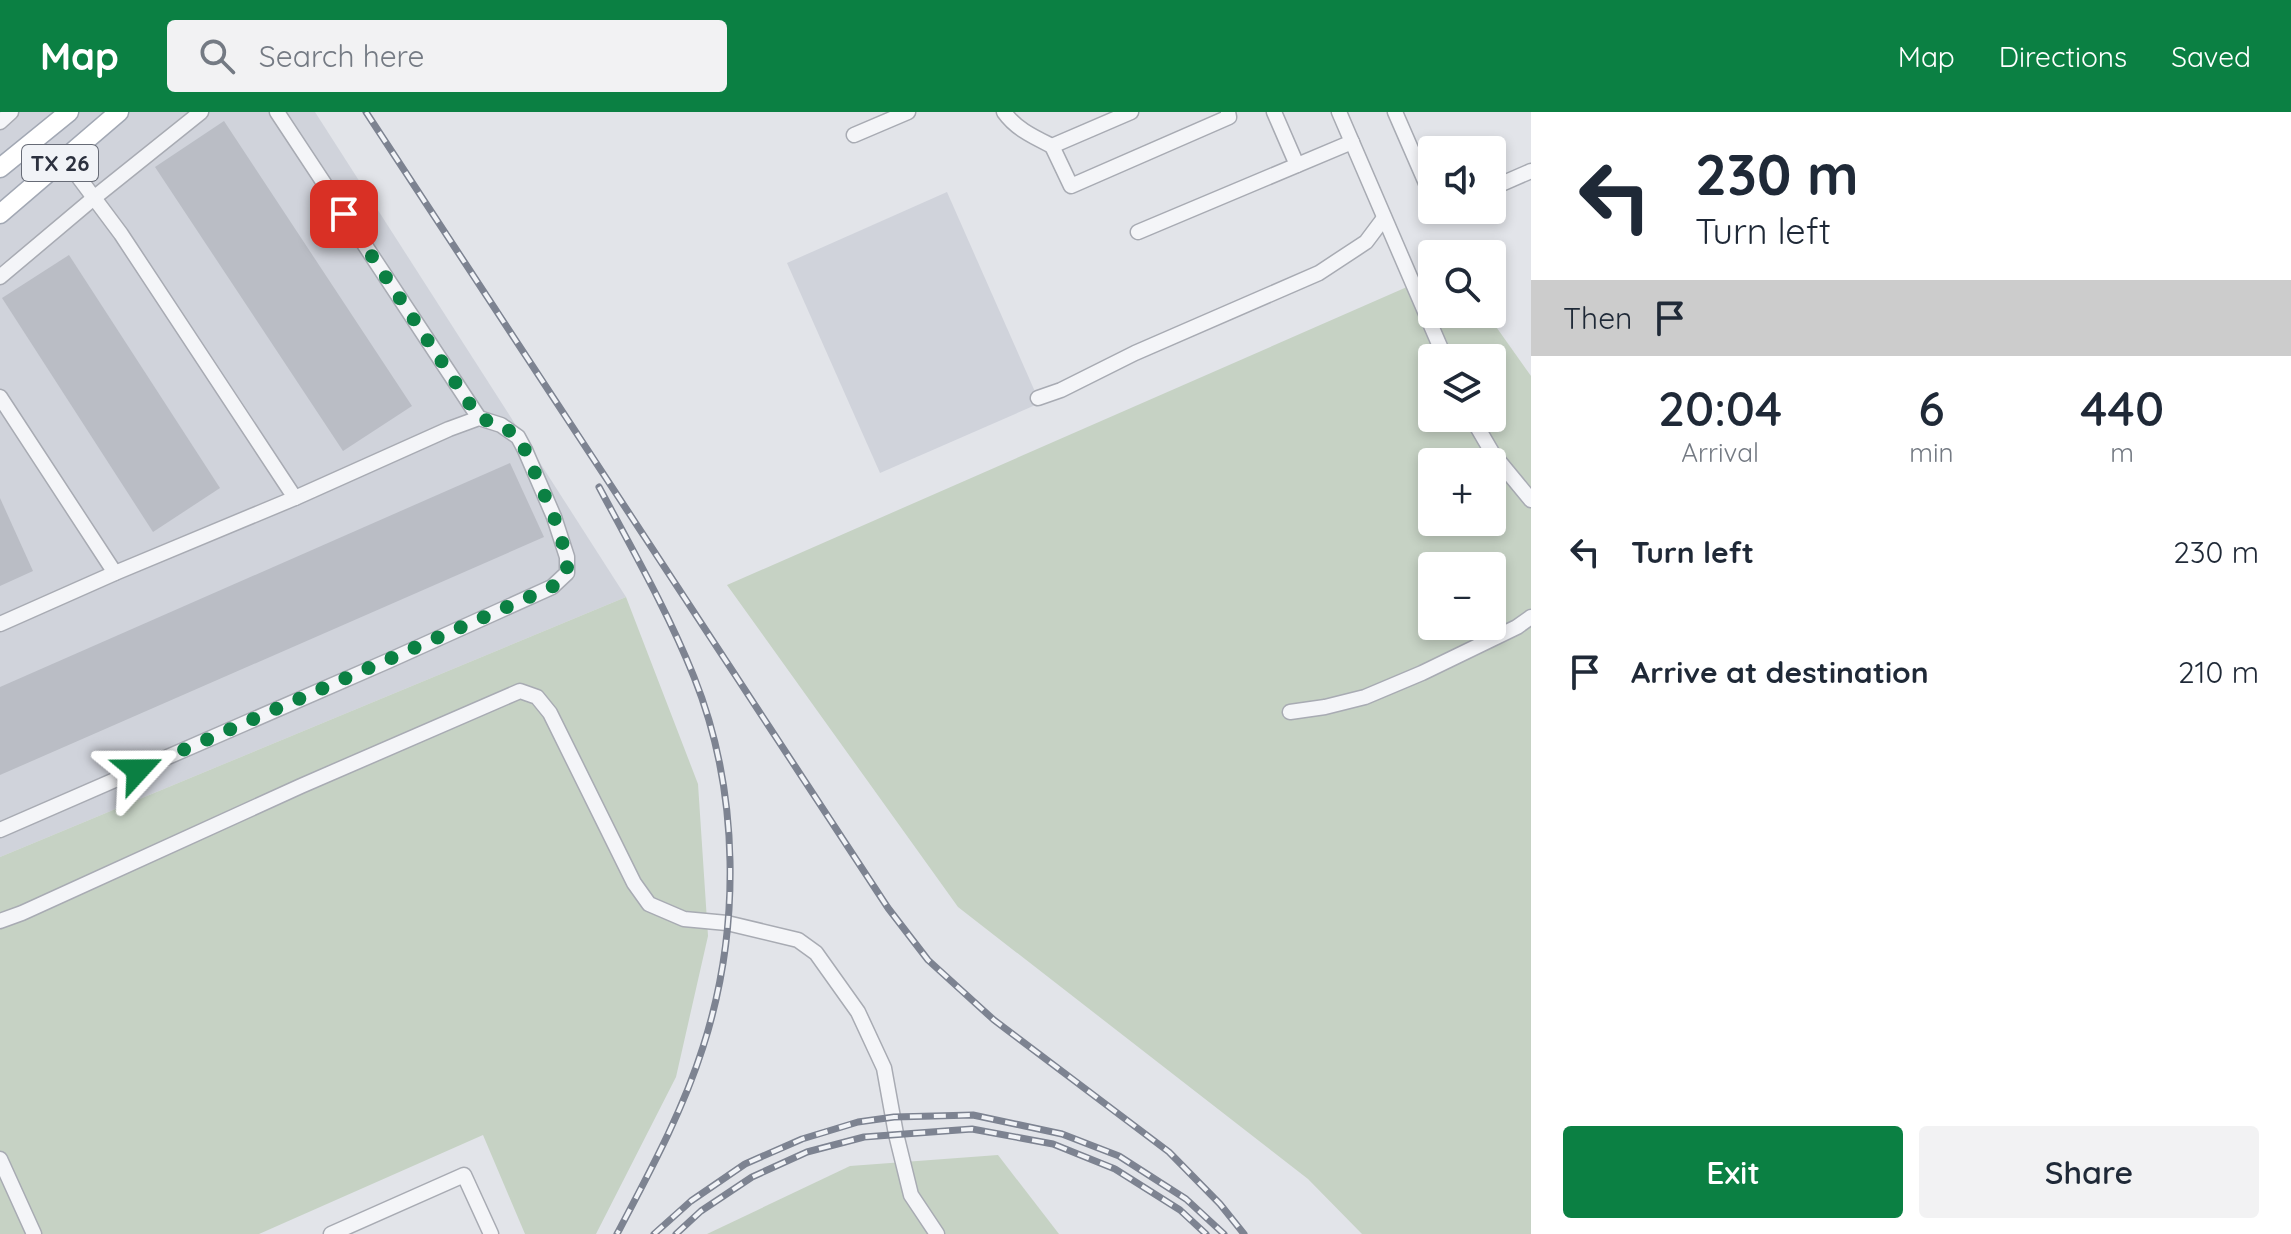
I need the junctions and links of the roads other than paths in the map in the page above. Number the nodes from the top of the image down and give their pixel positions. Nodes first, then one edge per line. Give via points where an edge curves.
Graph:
1 (11, 112) edge
2 (119, 112) edge
3 (201, 112) edge
4 (277, 112) edge
5 (908, 112) edge
6 (1004, 112) edge
7 (1131, 112) edge
8 (1228, 112) edge
9 (1274, 112) edge
10 (1339, 112) edge
11 (1395, 112) edge
12 (61, 115) edge
13 (0, 122) edge
14 (854, 135) dead end
15 (1352, 142) junction
16 (1052, 146) junction
17 (65, 159) junction
18 (1297, 165) junction
19 (1418, 165) edge
20 (0, 168) edge
21 (1531, 171) edge
22 (1506, 182) edge
23 (95, 197) junction
24 (0, 214) edge
25 (1384, 218) junction
26 (1138, 232) dead end
27 (0, 277) edge
28 (1439, 344) edge
29 (0, 397) edge
30 (1038, 398) dead end
31 (479, 418) junction
32 (1480, 432) edge
33 (295, 498) junction
34 (1531, 500) edge
35 (115, 573) junction
36 (1531, 617) edge
37 (0, 624) edge
38 (1290, 712) dead end
39 (0, 830) edge
40 (0, 921) edge
41 (0, 1159) edge
42 (34, 1234) edge
43 (331, 1234) edge
44 (491, 1234) edge
45 (937, 1234) edge

1 - 13 street
2 - 17 main road, TX 26
3 - 23 street
4 - 31 street
5 - 14 street
6 - 16 street via 1011,122
7 - 16 street
8 - 16 street via 1229,117 1071,186
9 - 18 street
10 - 15 street
11 - 19 street
12 - 20 main road, TX 26
15 - 18 street
15 - 25 street
17 - 23 street
17 - 24 main road, TX 26
18 - 26 street
21 - 22 street
23 - 27 street
23 - 33 street
25 - 28 street
25 - 30 street via 1366,242 1319,273
29 - 35 street
31 - 33 street
31 - 39 street via 518,437 549,503 567,557 567,573 552,587
32 - 34 street
33 - 35 street
35 - 37 street
36 - 38 street via 1365,697
40 - 45 street via 520,691 537,697 550,713 649,904 684,919 798,940 816,953 858,1012 884,1068 911,1195
41 - 42 street
43 - 44 street via 464,1175

